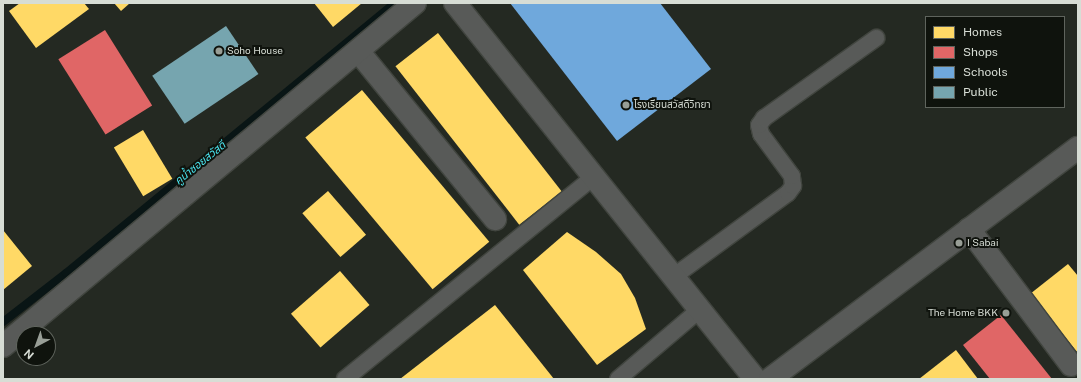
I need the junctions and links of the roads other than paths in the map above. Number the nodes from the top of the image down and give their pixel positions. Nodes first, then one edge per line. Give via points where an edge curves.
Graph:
1 (415, 3) edge
2 (455, 3) edge
3 (876, 38) dead end
4 (358, 51) junction
5 (1078, 148) edge
6 (592, 178) junction
7 (494, 219) dead end
8 (969, 229) junction
9 (673, 277) junction
10 (699, 310) junction
11 (3, 346) edge
12 (1071, 366) dead end
13 (345, 379) edge
14 (618, 379) edge
15 (755, 379) edge
16 (770, 379) edge

1 - 4 street
2 - 6 street
3 - 9 lane via 764,118 759,125 761,134 792,176 793,186 788,193
4 - 7 street
4 - 11 street
5 - 8 street
6 - 9 street
6 - 13 lane via 489,268
8 - 12 street
8 - 16 street
9 - 10 street
10 - 14 lane
10 - 15 street

